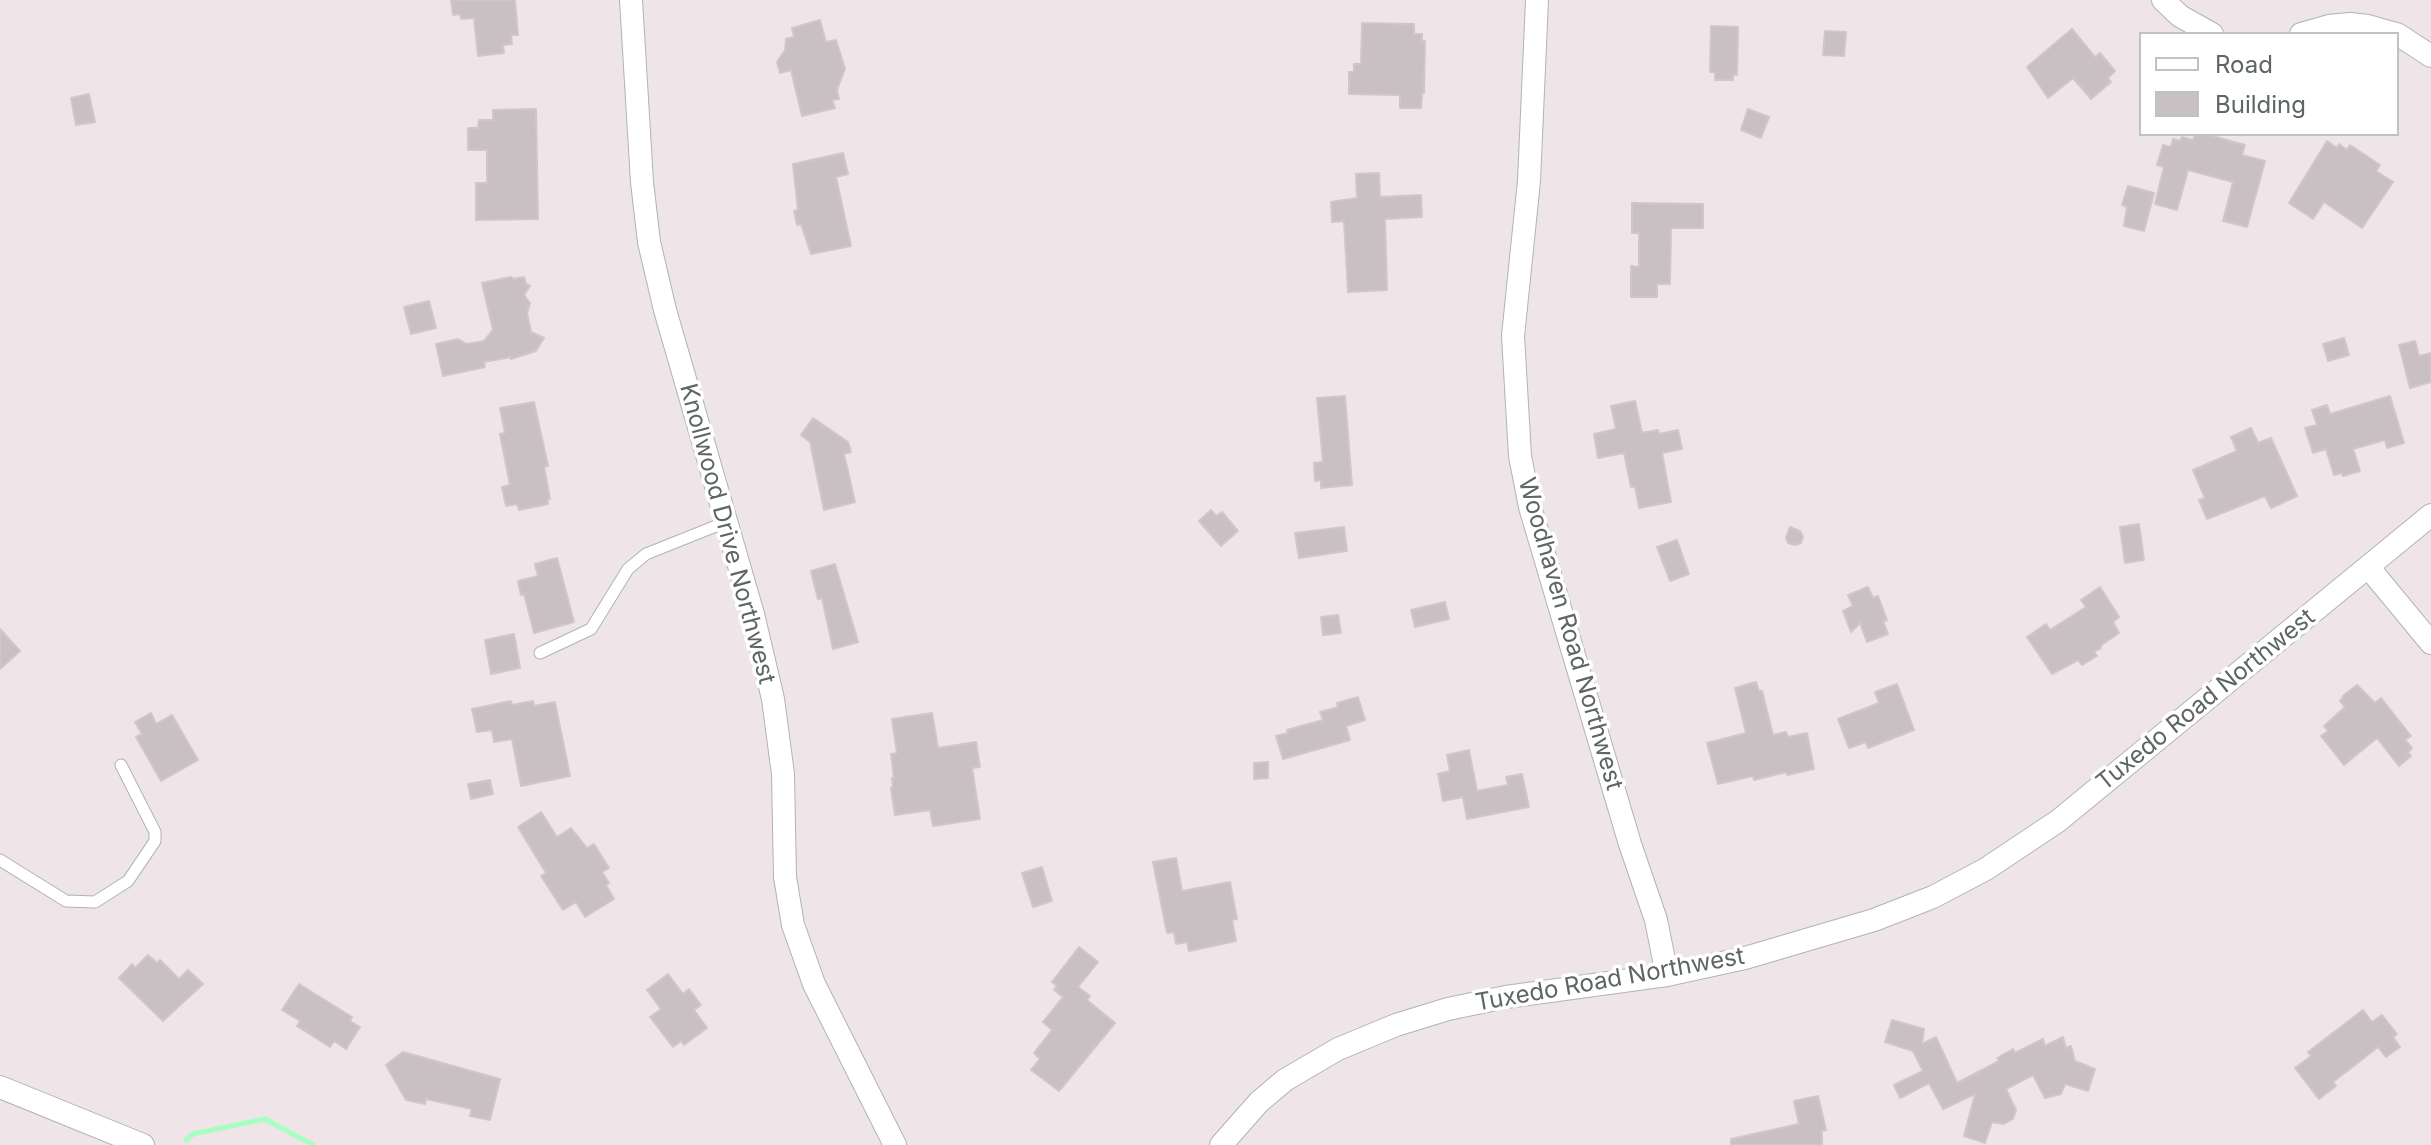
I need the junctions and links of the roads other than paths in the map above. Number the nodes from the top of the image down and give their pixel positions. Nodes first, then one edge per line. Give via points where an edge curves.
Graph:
1 (631, 0) edge
2 (1537, 0) edge
3 (2163, 0) edge
4 (2208, 32) edge
5 (2308, 32) edge
6 (2390, 32) edge
7 (2399, 35) edge
8 (2431, 56) edge
9 (2431, 515) edge
10 (726, 522) junction
11 (2369, 568) junction
12 (2431, 643) edge
13 (540, 653) dead end
14 (121, 765) dead end
15 (0, 860) edge
16 (1667, 975) junction
17 (0, 1087) edge
18 (143, 1145) edge
19 (895, 1145) edge
20 (1221, 1145) edge

1 - 10 street, Knollwood Drive Northwest via 649,242
2 - 16 street, Woodhaven Road Northwest via 1529,181 1513,336 1520,456 1530,507 1656,920
3 - 4 street
5 - 6 street via 2350,24
7 - 8 street
9 - 11 street, Tuxedo Road Northwest
10 - 13 lane via 646,554 628,569 591,629
10 - 19 street, Knollwood Drive Northwest via 773,699 793,925 814,984
11 - 12 street
11 - 16 street, Tuxedo Road Northwest via 2058,821 1986,869 1870,921
14 - 15 lane via 155,832 155,841 128,881 95,902 66,901
16 - 20 street, Tuxedo Road Northwest via 1506,997 1396,1025 1338,1049 1285,1080
17 - 18 street

